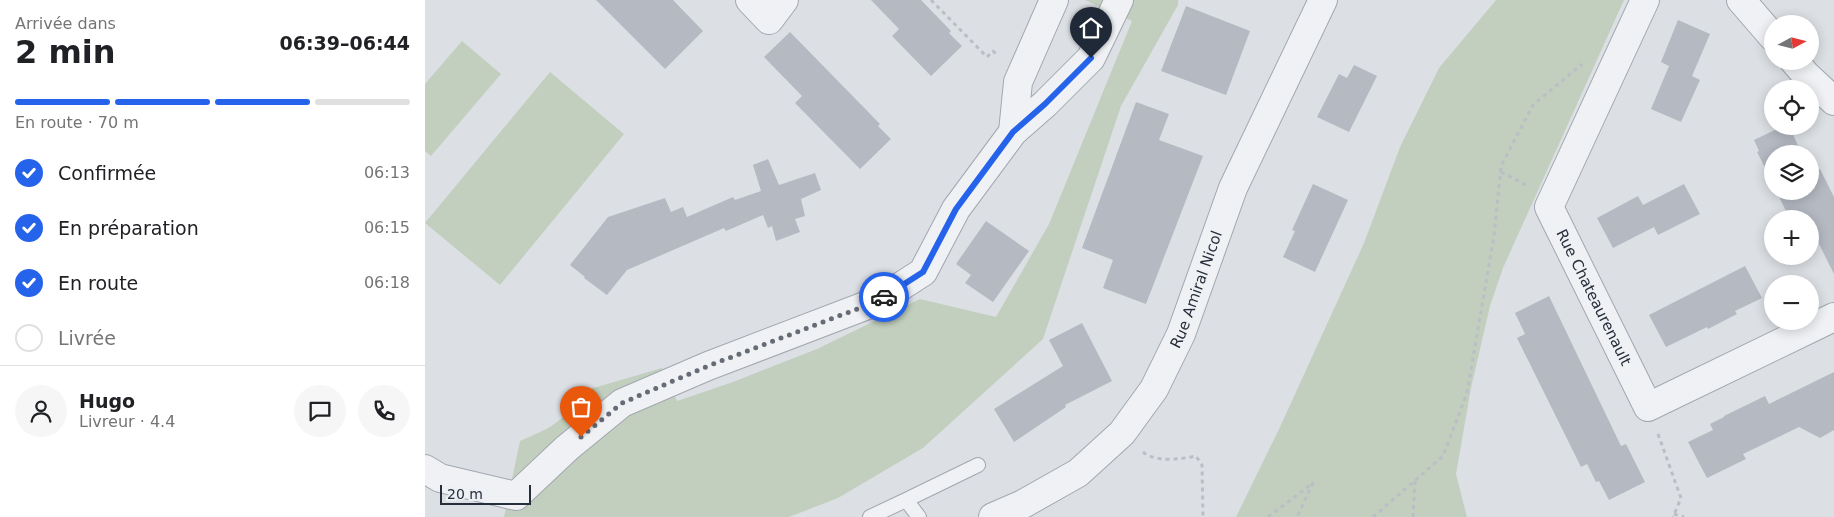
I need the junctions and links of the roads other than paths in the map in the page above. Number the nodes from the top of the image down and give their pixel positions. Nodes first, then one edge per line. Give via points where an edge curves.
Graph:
1 (750, 0) edge
2 (784, 0) edge
3 (1054, 0) edge
4 (1119, 0) edge
5 (1323, 0) edge
6 (1645, 0) edge
7 (1741, 0) edge
8 (1764, 26) edge
9 (1802, 70) edge
10 (1834, 101) edge
11 (1013, 132) junction
12 (1834, 317) edge
13 (977, 465) dead end
14 (425, 469) edge
15 (906, 500) junction
16 (870, 517) edge
17 (919, 517) edge
18 (993, 517) edge

1 - 2 street via 769,20
3 - 11 street via 1018,82
4 - 11 street via 1091,58
5 - 18 street, Rue Amiral Nicol via 1233,188 1181,334 1154,389 1122,433 1078,473
6 - 12 street, Rue Chateaurenault via 1549,207 1648,407
7 - 8 street
9 - 10 street
11 - 14 street via 956,209 923,272 878,301 708,366 622,403 516,496 440,478
13 - 15 lane
15 - 16 lane
15 - 17 lane

